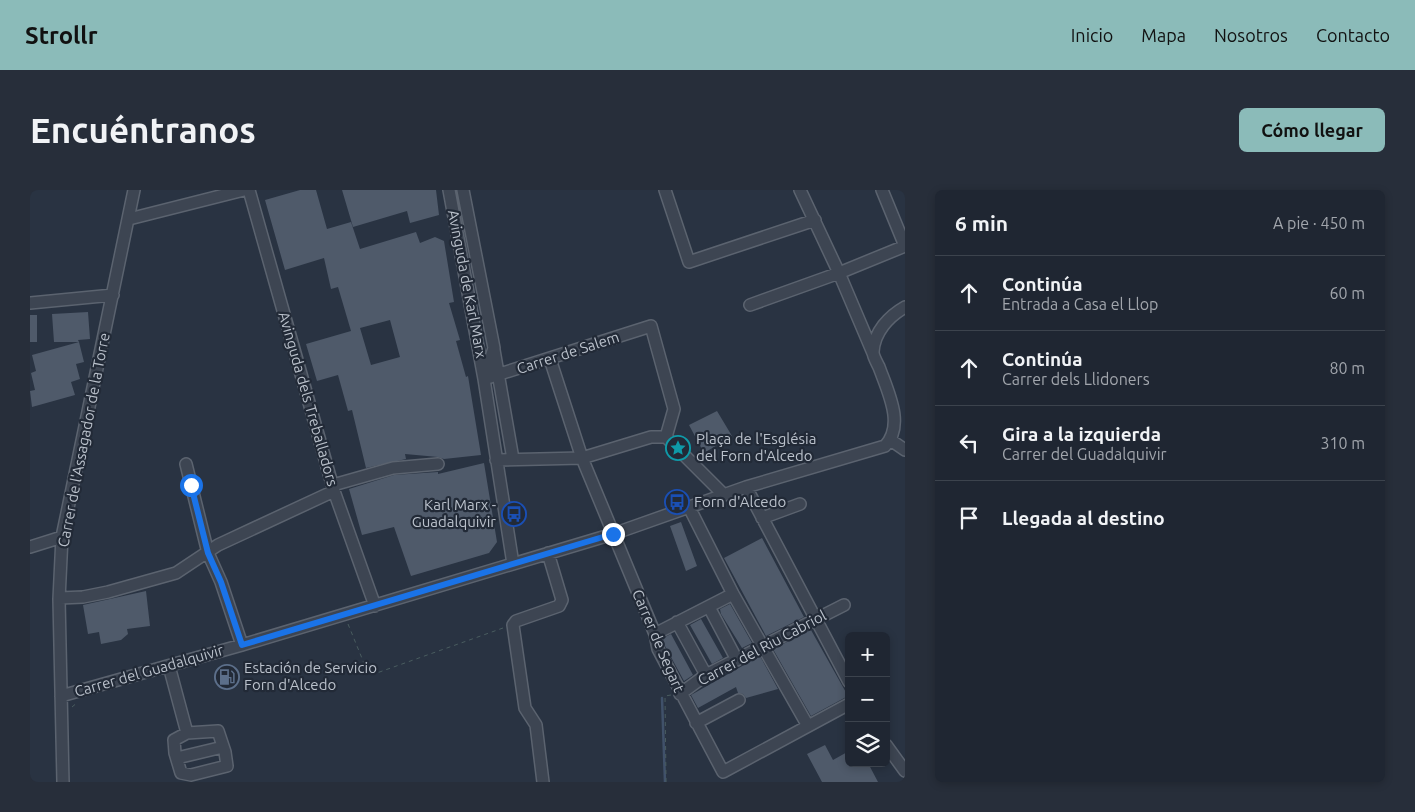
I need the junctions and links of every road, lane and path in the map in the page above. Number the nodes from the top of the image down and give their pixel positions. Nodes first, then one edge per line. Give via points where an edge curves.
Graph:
1 (134, 190) edge
2 (244, 190) edge
3 (249, 190) edge
4 (449, 190) edge
5 (463, 190) edge
6 (665, 190) edge
7 (800, 190) edge
8 (882, 190) edge
9 (129, 219) junction
10 (814, 220) junction
11 (905, 246) edge
12 (839, 273) junction
13 (112, 295) junction
14 (30, 304) edge
15 (750, 305) dead end
16 (905, 307) edge
17 (494, 348) junction
18 (873, 353) junction
19 (550, 359) junction
20 (499, 374) junction
21 (484, 379) junction
22 (666, 437) junction
23 (892, 441) junction
24 (905, 450) edge
25 (582, 458) junction
26 (514, 459) junction
27 (496, 460) junction
28 (186, 464) dead end
29 (438, 464) dead end
30 (334, 488) junction
31 (746, 488) junction
32 (724, 495) junction
33 (800, 504) dead end
34 (689, 507) junction
35 (762, 518) junction
36 (613, 534) junction
37 (62, 537) junction
38 (30, 547) edge
39 (208, 553) junction
40 (548, 554) junction
41 (513, 564) junction
42 (733, 594) junction
43 (60, 598) junction
44 (844, 605) dead end
45 (375, 606) junction
46 (709, 607) junction
47 (344, 615) junction
48 (816, 620) junction
49 (677, 622) junction
50 (513, 625) junction
51 (655, 634) junction
52 (242, 645) junction
53 (763, 647) junction
54 (737, 660) junction
55 (168, 666) junction
56 (706, 676) junction
57 (846, 677) edge
58 (680, 694) junction
59 (61, 696) junction
60 (740, 700) dead end
61 (845, 706) edge
62 (696, 722) junction
63 (808, 726) junction
64 (187, 733) junction
65 (223, 747) junction
66 (890, 750) edge
67 (176, 758) junction
68 (905, 771) edge
69 (63, 782) edge
70 (543, 782) edge
71 (666, 782) edge

1 - 9 street, Carrer de l'Assagador de la Torre
2 - 9 street
3 - 30 street, Avinguda dels Treballadors
4 - 21 street, Avinguda de Karl Marx
5 - 17 street, Avinguda de Karl Marx
6 - 10 street via 689,262
7 - 10 street
8 - 11 street
9 - 13 street, Carrer de l'Assagador de la Torre
10 - 12 street
11 - 12 street
12 - 15 street
12 - 18 street
13 - 14 street
13 - 37 street, Carrer de l'Assagador de la Torre
16 - 18 street via 886,321
17 - 20 street, Avinguda de Karl Marx
17 - 21 street, Avinguda de Karl Marx
18 - 23 street via 898,415 899,429
19 - 20 street, Carrer de Salem
19 - 22 street, Carrer de Salem via 651,326 674,409
19 - 25 street, Carrer de Segart
20 - 21 street, Carrer de Salem
20 - 26 street, Avinguda de Karl Marx
21 - 27 street, Avinguda de Karl Marx
22 - 25 street via 647,438
22 - 32 street
23 - 24 street
23 - 31 street, Carrer del Guadalquivir via 885,446
25 - 26 street
25 - 36 street, Carrer de Segart
26 - 27 street
27 - 41 street, Avinguda de Karl Marx
28 - 39 street
29 - 30 street via 393,468
30 - 39 street via 218,545
30 - 45 street, Avinguda dels Treballadors
31 - 32 street, Carrer del Guadalquivir
31 - 35 street
32 - 34 street, Carrer del Guadalquivir
33 - 35 street
34 - 36 street, Carrer del Guadalquivir
34 - 42 street
35 - 48 street
36 - 40 street, Carrer del Guadalquivir
36 - 51 street, Carrer de Segart
37 - 38 street
37 - 43 street, Carrer de l'Assagador de la Torre
39 - 43 street via 176,572 142,584 83,597
39 - 52 street
40 - 41 street, Carrer del Guadalquivir
40 - 50 street via 562,600 559,606 516,621
41 - 45 street, Carrer del Guadalquivir
42 - 46 street
42 - 53 street
43 - 59 street, Carrer de l'Assagador de la Torre
44 - 48 street, Carrer del Riu Cabriol
45 - 47 street, Carrer del Guadalquivir
46 - 49 street
46 - 54 street
47 - 50 path via 368,673 374,674
47 - 52 street, Carrer del Guadalquivir
48 - 53 street, Carrer del Riu Cabriol
48 - 57 street
49 - 51 street
49 - 56 street
50 - 70 street via 525,708 536,725
51 - 58 street, Carrer de Segart via 658,649
52 - 55 street, Carrer del Guadalquivir
53 - 54 street, Carrer del Riu Cabriol
53 - 63 street
54 - 56 street, Carrer del Riu Cabriol
55 - 59 street, Carrer del Guadalquivir
55 - 64 street
56 - 58 street, Carrer del Riu Cabriol
58 - 62 street, Carrer de Segart
58 - 71 path via 665,696
59 - 69 street, Carrer de l'Assagador de la Torre
60 - 62 street
61 - 63 street
62 - 63 street, Carrer de Segart via 723,772
64 - 65 street via 218,731
64 - 67 street via 174,740
65 - 67 street
65 - 67 street via 227,766 191,775 181,773
66 - 68 street

